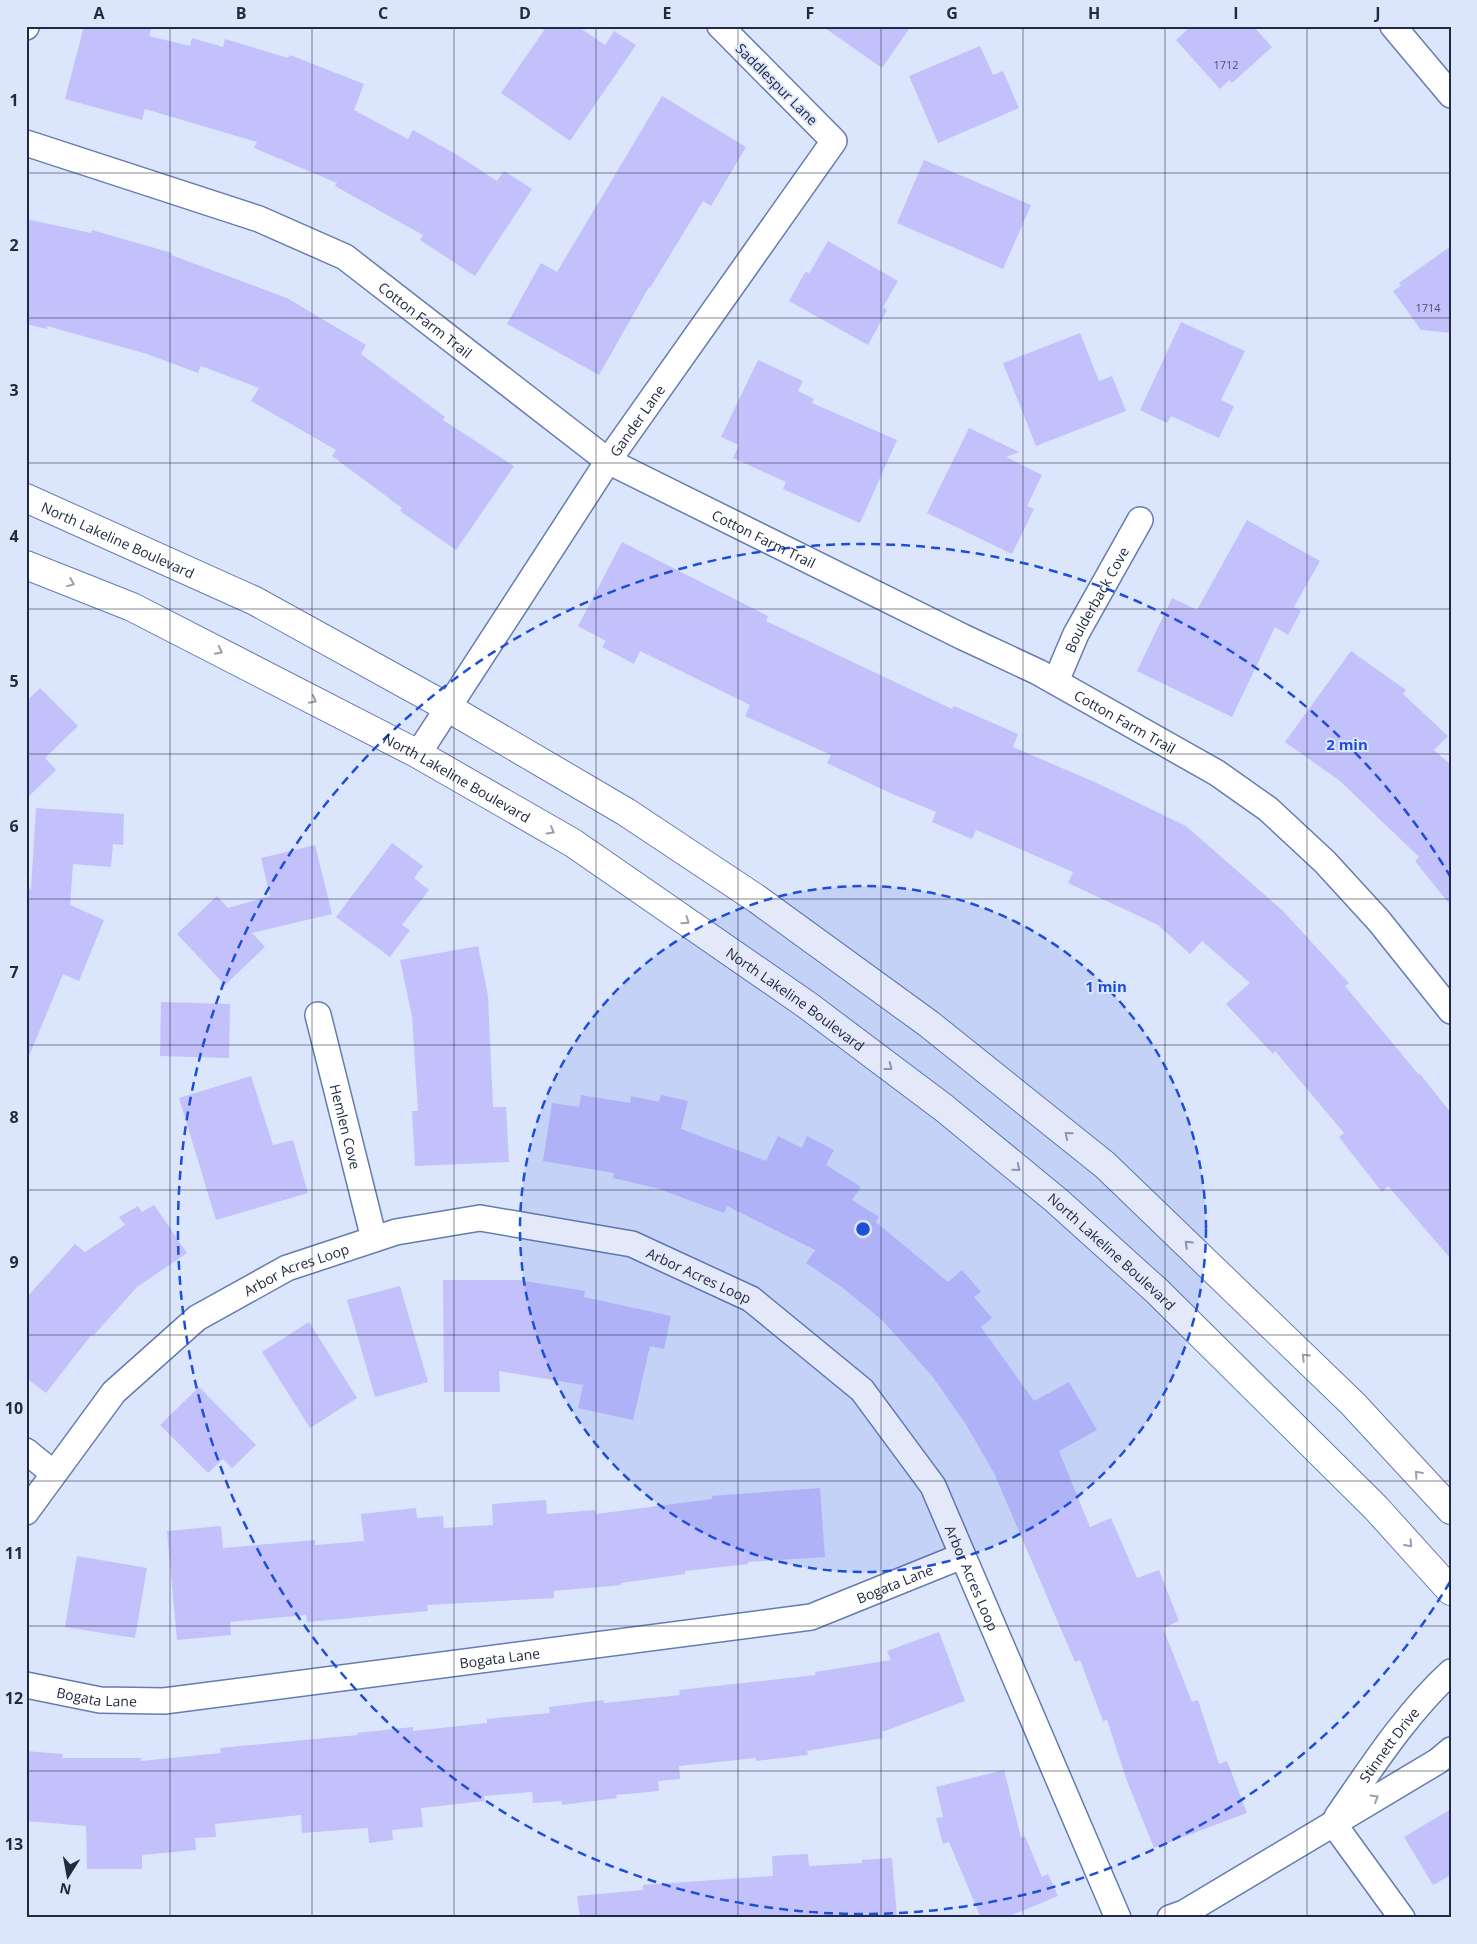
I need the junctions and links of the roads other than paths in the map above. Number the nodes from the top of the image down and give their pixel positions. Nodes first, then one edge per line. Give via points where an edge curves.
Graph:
1 (720, 26) edge
2 (1393, 26) edge
3 (1451, 95) edge
4 (834, 141) joint
5 (26, 143) edge
6 (608, 461) junction
7 (26, 498) edge
8 (1140, 520) dead end
9 (26, 564) edge
10 (1056, 681) junction
11 (447, 707) junction
12 (418, 754) junction
13 (1451, 1011) edge
14 (318, 1016) dead end
15 (374, 1239) junction
16 (26, 1451) edge
17 (53, 1474) junction
18 (1451, 1510) edge
19 (26, 1512) edge
20 (962, 1556) junction
21 (1451, 1591) edge
22 (1451, 1672) edge
23 (26, 1685) edge
24 (1451, 1750) edge
25 (1332, 1823) junction
26 (1118, 1918) edge
27 (1170, 1918) edge
28 (1402, 1918) edge

1 - 4 street, Saddlespur Lane
2 - 3 street
4 - 6 street, Gander Lane
5 - 6 street, Cotton Farm Trail via 259,219 345,257
6 - 10 street, Cotton Farm Trail
6 - 11 street, Gander Lane
7 - 11 main road, North Lakeline Boulevard via 255,601
8 - 10 street, Boulderback Cove via 1076,634
9 -> 12 main road, North Lakeline Boulevard via 132,607
10 - 13 street, Cotton Farm Trail via 1217,773 1268,809 1325,862 1379,921
11 - 12 street, Gander Lane
18 -> 11 main road, North Lakeline Boulevard via 1353,1404 1105,1164 929,1024 757,898 626,812
12 -> 21 main road, North Lakeline Boulevard via 573,843 807,1005 944,1108 1056,1200 1157,1291 1376,1508
14 - 15 street, Hemlen Cove
15 - 17 street, Arbor Acres Loop via 287,1268 197,1318 114,1392
15 - 20 street, Arbor Acres Loop via 396,1232 480,1218 632,1244 751,1299 862,1390 933,1486
16 - 17 street
17 - 19 street, Arbor Acres Loop
20 - 23 street, Bogata Lane via 811,1617 164,1701 100,1700
20 - 26 street, Arbor Acres Loop
22 - 25 street, Stinnett Drive via 1433,1688
25 -> 24 street, Stinnett Drive via 1438,1761
25 - 27 street, Stinnett Drive via 1293,1850
25 - 28 street

